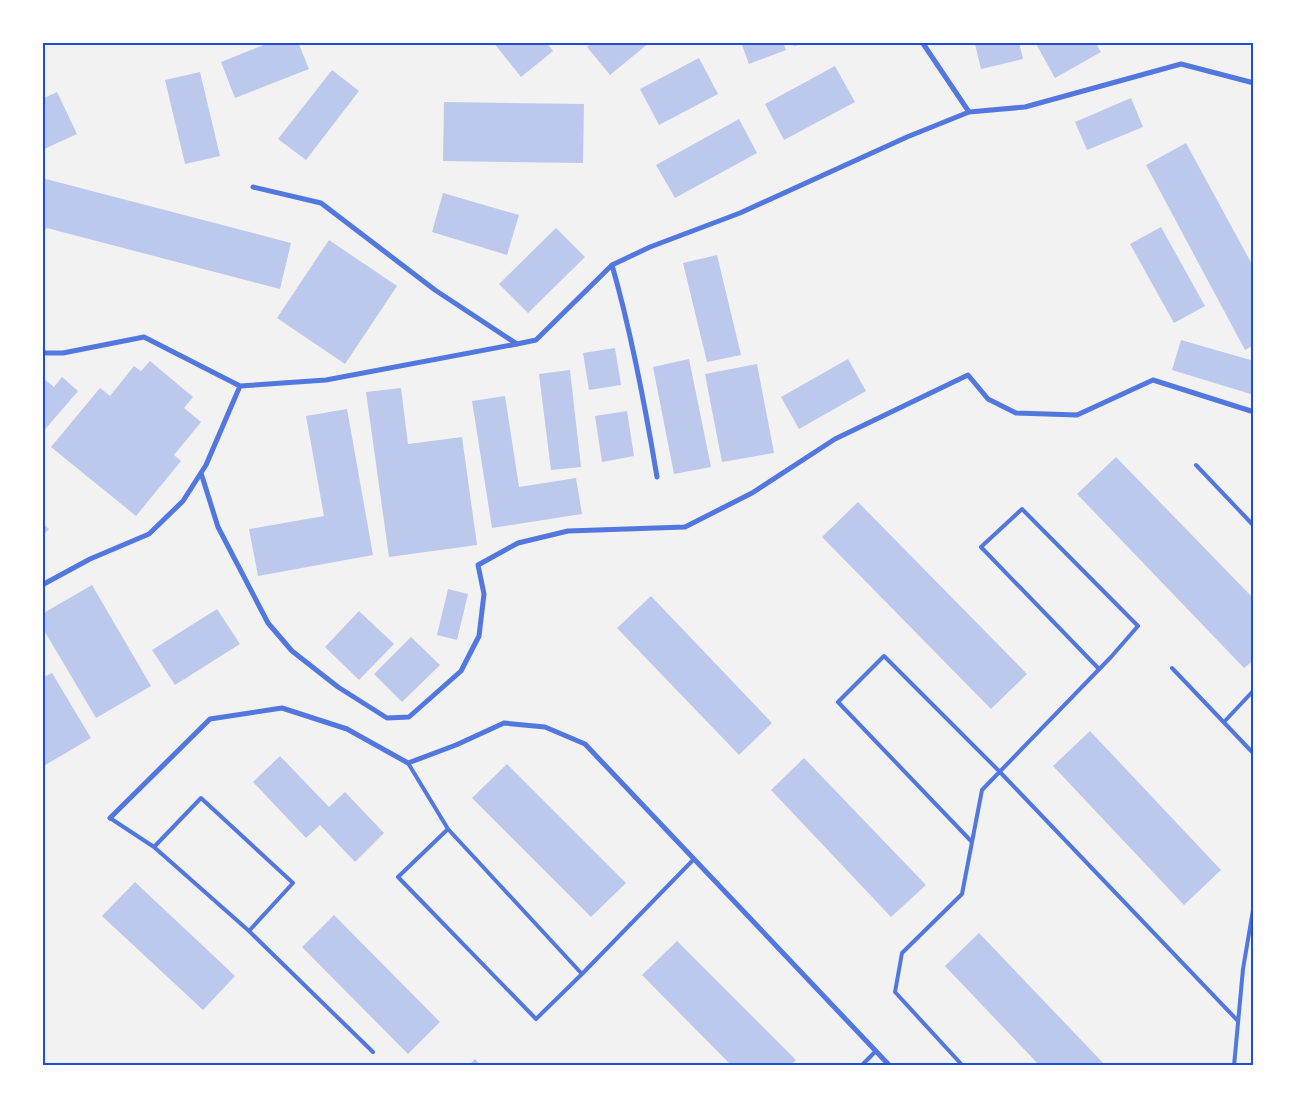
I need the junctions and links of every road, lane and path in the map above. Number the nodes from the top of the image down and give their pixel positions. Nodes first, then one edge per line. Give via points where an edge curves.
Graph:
1 (922, 42) edge
2 (1254, 84) edge
3 (969, 112) junction
4 (252, 187) dead end
5 (612, 265) junction
6 (517, 344) junction
7 (42, 354) edge
8 (240, 386) junction
9 (1254, 412) edge
10 (1196, 466) dead end
11 (201, 473) junction
12 (657, 477) dead end
13 (1254, 526) edge
14 (42, 584) edge
15 (1172, 668) dead end
16 (1099, 669) junction
17 (1254, 690) edge
18 (1224, 722) junction
19 (1254, 754) edge
20 (408, 763) junction
21 (1000, 772) junction
22 (110, 818) joint
23 (448, 829) junction
24 (971, 841) junction
25 (154, 847) junction
26 (694, 859) junction
27 (1254, 904) edge
28 (249, 931) junction
29 (582, 974) junction
30 (1238, 1021) junction
31 (876, 1051) junction
32 (373, 1052) dead end
33 (861, 1066) edge
34 (890, 1066) edge
35 (963, 1066) edge
36 (1234, 1066) edge

1 - 3 street
2 - 3 street via 1181,64 1025,107
3 - 5 street via 740,213
4 - 6 street via 320,202 435,290
5 - 6 street via 536,340
5 - 12 street via 644,400
6 - 8 street via 326,380
7 - 8 street via 144,337
8 - 11 street
9 - 11 street via 1153,380 1076,415 1016,413 988,399 968,375 835,439 752,493 685,527 568,531 518,543 478,565 484,594 479,636 461,671 409,717 387,718 338,687 292,651 268,623 218,527
10 - 13 lane
11 - 14 street via 183,501 149,534
15 - 18 lane
16 - 16 lane via 1138,626 1022,509 981,547
16 - 21 lane
17 - 18 lane
18 - 19 lane
20 - 22 street via 347,729 282,708 210,719
20 - 23 lane
20 - 26 street via 456,746 504,723 545,726 585,744
21 - 24 lane via 982,790
21 - 24 lane via 884,656 838,702
21 - 30 lane
22 - 25 lane
23 - 29 lane
23 - 29 lane via 398,877 536,1019
24 - 35 lane via 962,894 902,953 895,992
25 - 28 lane
25 - 28 lane via 201,798 293,883
26 - 29 lane
26 - 31 street
27 - 30 lane via 1242,969
28 - 32 lane
30 - 36 lane
31 - 33 lane
31 - 34 street

